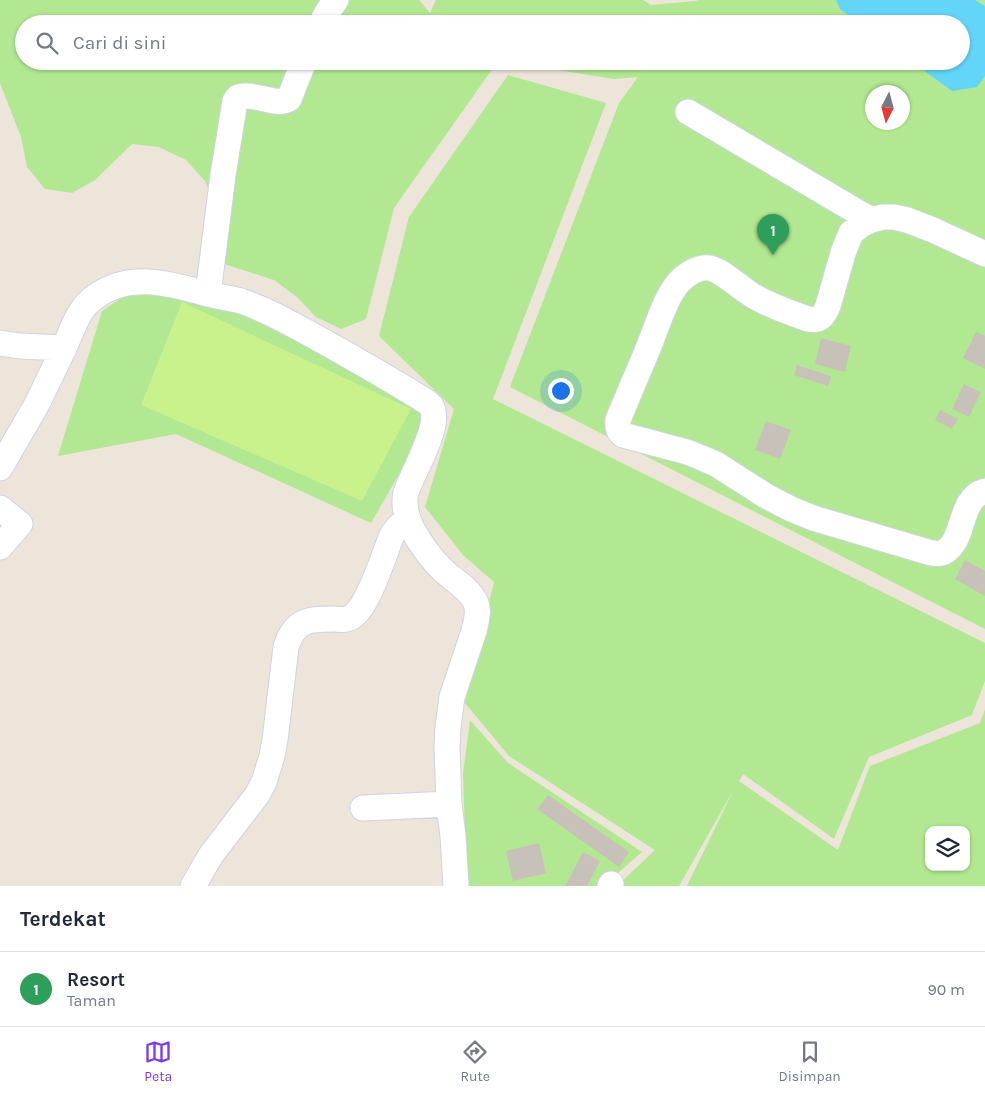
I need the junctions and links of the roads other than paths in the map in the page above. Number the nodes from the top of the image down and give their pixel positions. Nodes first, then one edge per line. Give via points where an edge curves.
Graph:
1 (336, 0) edge
2 (326, 15) edge
3 (300, 70) edge
4 (688, 112) dead end
5 (870, 220) junction
6 (985, 254) edge
7 (208, 294) junction
8 (0, 343) edge
9 (64, 348) junction
10 (0, 468) edge
11 (985, 491) edge
12 (0, 508) edge
13 (407, 519) junction
14 (0, 547) edge
15 (449, 804) junction
16 (363, 808) dead end
17 (193, 886) edge
18 (456, 886) edge

1 - 2 street
3 - 7 street via 287,101 246,96 238,97 235,102
4 - 5 street
5 - 6 street via 883,217 907,220
5 - 11 street via 851,233 828,306 820,318 814,320 764,302 711,268 695,270 686,276 673,290 658,322 618,420 619,432 716,464 766,496 813,518 938,554 945,552 956,539 969,504 976,494
7 - 9 street via 146,281 105,290 89,301 79,315
7 - 13 street via 270,313 430,405 433,428 406,494
8 - 9 street
9 - 10 street via 37,404
12 - 14 street via 20,524
13 - 15 street via 424,548 465,588 477,607 449,717
13 - 17 street via 392,535 367,597 353,616 341,620 311,620 293,630 286,646 274,748 264,782
15 - 16 street
15 - 18 street

